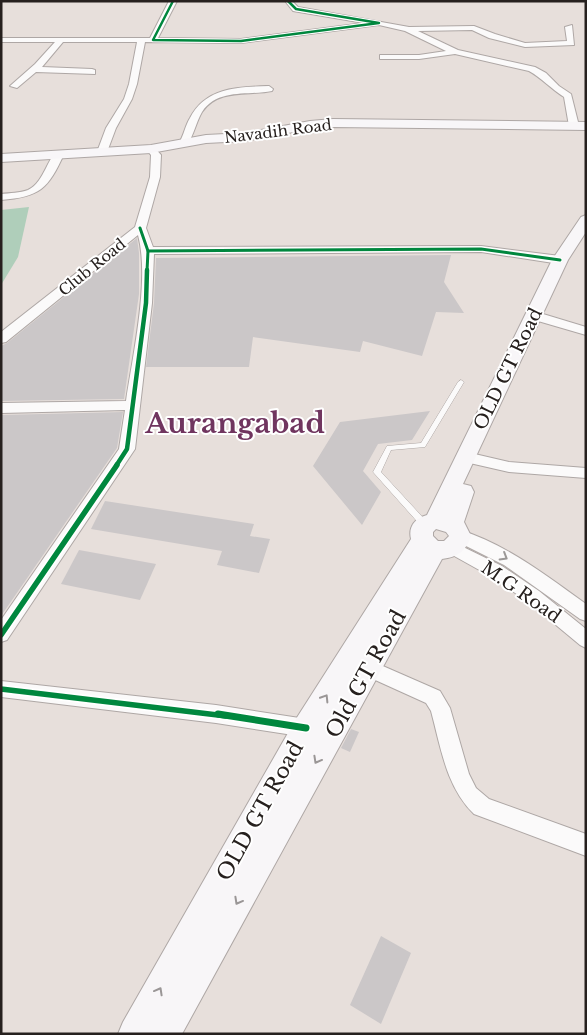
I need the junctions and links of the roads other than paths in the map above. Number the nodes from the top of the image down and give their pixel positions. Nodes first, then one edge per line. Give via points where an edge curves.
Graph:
1 (173, 1) edge
2 (288, 1) edge
3 (378, 23) junction
4 (569, 27) dead end
5 (407, 29) junction
6 (1, 40) edge
7 (61, 40) junction
8 (141, 40) junction
9 (153, 40) junction
10 (455, 52) junction
11 (383, 57) dead end
12 (34, 69) junction
13 (92, 72) dead end
14 (14, 86) dead end
15 (270, 89) dead end
16 (580, 126) edge
17 (184, 143) junction
18 (151, 149) junction
19 (102, 152) junction
20 (59, 154) junction
21 (1, 158) edge
22 (1, 197) edge
23 (586, 220) edge
24 (140, 228) junction
25 (586, 239) edge
26 (148, 251) junction
27 (560, 260) junction
28 (543, 318) junction
29 (586, 332) edge
30 (1, 339) edge
31 (461, 382) dead end
32 (133, 405) junction
33 (1, 408) edge
34 (470, 459) junction
35 (586, 473) edge
36 (441, 535) junction
37 (586, 614) edge
38 (1, 635) edge
39 (586, 640) edge
40 (369, 668) junction
41 (1, 689) edge
42 (306, 728) junction
43 (586, 845) edge
44 (135, 1034) edge
45 (163, 1034) edge

1 - 9 street
2 - 3 street via 296,9
3 - 5 street
3 - 9 street via 241,42
4 - 5 street via 571,43 536,46 518,44 474,28
5 - 10 street
6 - 7 street
7 - 8 street
7 - 12 street
8 - 9 street
8 - 19 street via 131,91
10 - 11 street
10 - 16 street via 538,72 568,96
12 - 13 street
12 - 14 street
15 - 17 street via 214,96 200,108
16 - 17 main road, Navadih Road via 333,123
17 - 18 main road, Navadih Road
18 - 19 main road, Navadih Road
18 - 24 street, Club Road via 156,155 155,177
19 - 20 main road, Navadih Road
20 - 21 main road, Navadih Road
20 - 22 street via 42,188 26,195
23 - 27 main road, OLD GT Road
24 - 26 street
24 - 30 street, Club Road
25 - 28 main road, OLD GT Road
26 - 27 street via 481,249
26 - 32 street via 146,303
27 - 34 main road, OLD GT Road
28 - 29 street
28 - 34 main road, OLD GT Road
31 - 36 lane via 423,446 389,448 376,472
32 - 33 street
32 - 38 street via 127,449 122,459
34 - 35 street via 509,467
34 - 36 main road, Old GT Road
36 -> 37 street, M.G Road via 484,545
36 - 39 street, M.G Road via 533,596
36 - 40 main road, Old GT Road
42 -> 36 main road, OLD GT Road
40 - 43 street via 433,697 440,708 459,777 469,795 482,806
40 -> 45 main road, Old GT Road
41 - 42 street
44 -> 42 main road, OLD GT Road

